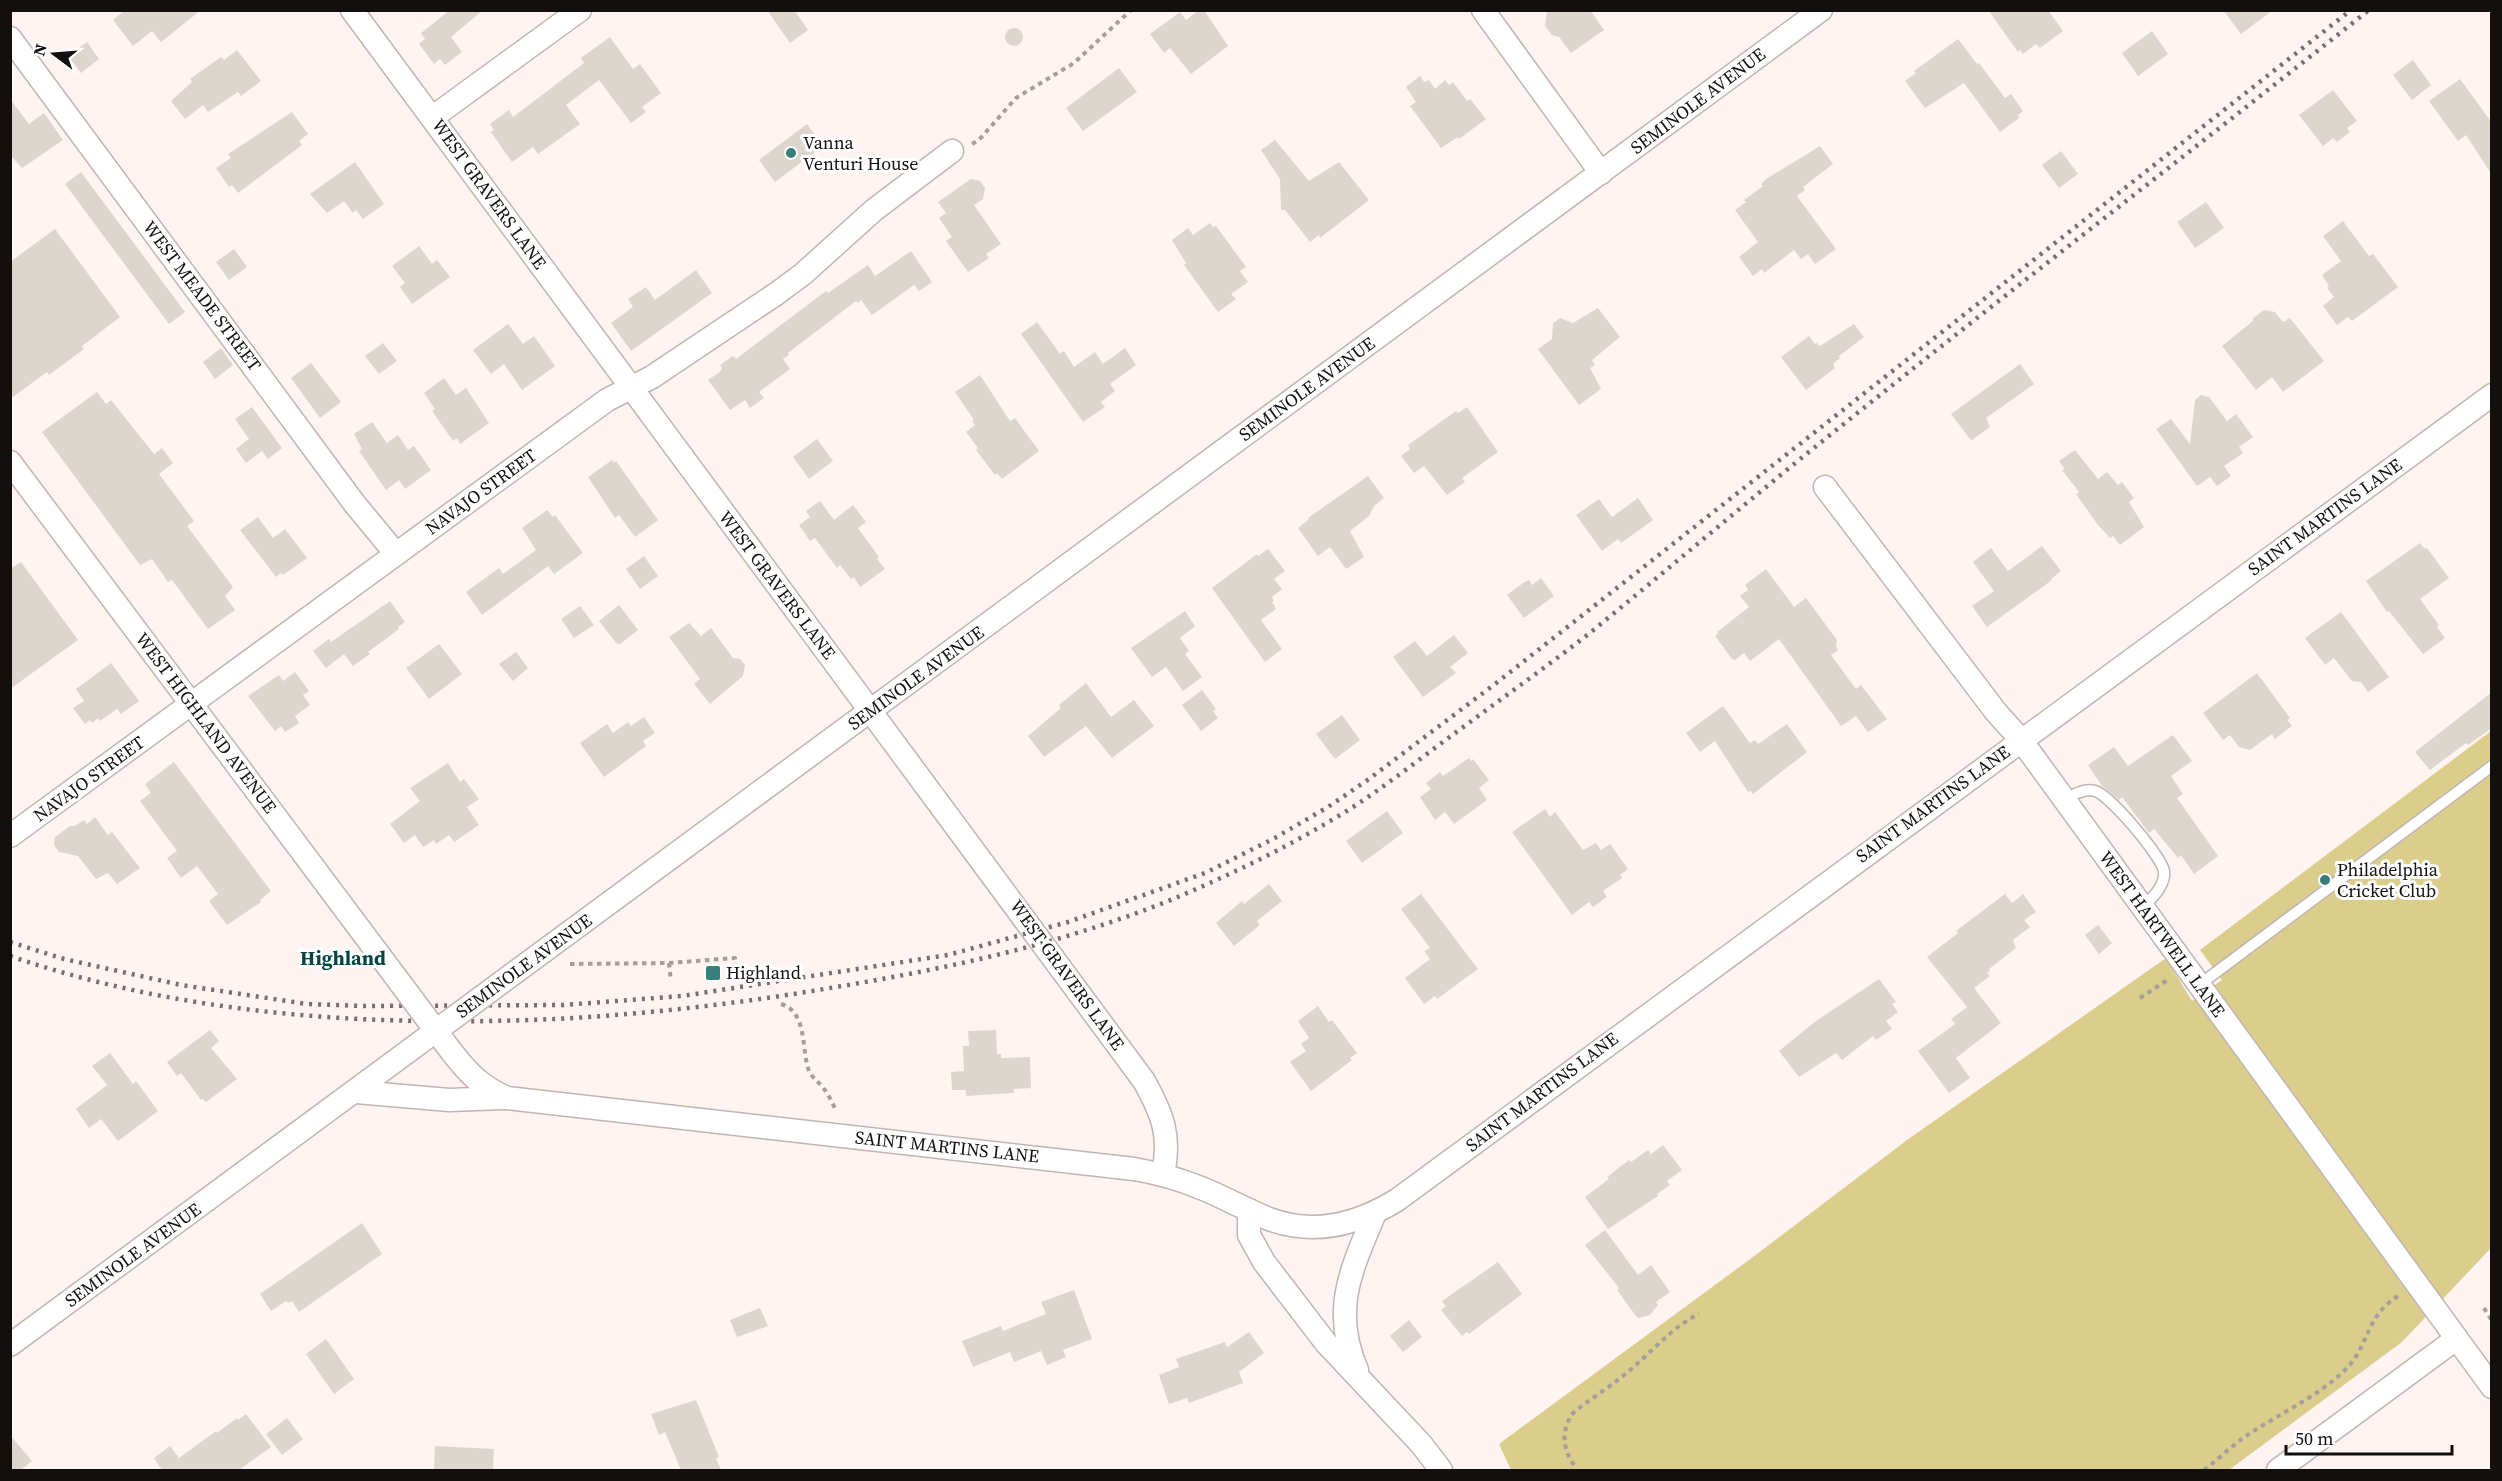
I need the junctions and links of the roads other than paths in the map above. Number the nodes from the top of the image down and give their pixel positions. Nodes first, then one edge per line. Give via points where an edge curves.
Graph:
1 (352, 10) edge
2 (580, 10) edge
3 (1483, 10) edge
4 (1821, 10) edge
5 (10, 38) edge
6 (433, 117) junction
7 (952, 151) road end
8 (1601, 173) junction
9 (630, 387) junction
10 (2492, 395) edge
11 (10, 462) edge
12 (1826, 487) dead end
13 (396, 554) junction
14 (192, 702) junction
15 (871, 711) junction
16 (2021, 740) junction
17 (2492, 766) edge
18 (2064, 800) junction
19 (10, 836) edge
20 (2144, 906) junction
21 (2193, 976) junction
22 (401, 984) joint
23 (436, 1031) junction
24 (356, 1092) junction
25 (507, 1098) junction
26 (1163, 1174) junction
27 (1248, 1210) junction
28 (1375, 1213) junction
29 (2456, 1339) junction
30 (10, 1345) edge
31 (1362, 1380) junction
32 (2492, 1387) edge
33 (1441, 1470) edge
34 (2278, 1470) edge

1 - 6 street, WEST GRAVERS LANE
2 - 6 street
3 - 8 street
4 - 8 street, SEMINOLE AVENUE
5 - 13 street, WEST MEADE STREET via 360,511
6 - 9 street, WEST GRAVERS LANE
7 - 9 street, NAVAJO STREET via 874,210 776,294 652,377
8 - 15 street, SEMINOLE AVENUE
9 - 13 street, NAVAJO STREET
9 - 15 street, WEST GRAVERS LANE
10 - 16 street, SAINT MARTINS LANE
11 - 14 street, WEST HIGHLAND AVENUE
12 - 16 street, WEST HARTWELL LANE
13 - 14 street, NAVAJO STREET
14 - 19 street, NAVAJO STREET
14 - 22 street, WEST HIGHLAND AVENUE
15 - 23 street, SEMINOLE AVENUE, bridge
15 - 26 street, WEST GRAVERS LANE via 1144,1081 1165,1126
16 - 18 street, WEST HARTWELL LANE
16 - 28 street, SAINT MARTINS LANE
17 - 21 lane
18 - 20 street, WEST HARTWELL LANE
18 - 20 lane via 2083,791 2096,791 2154,854 2164,873 2161,885
20 - 21 street, WEST HARTWELL LANE
21 - 29 street, WEST HARTWELL LANE
22 - 23 street, SAINT MARTINS LANE, bridge
23 - 24 street, SEMINOLE AVENUE, bridge
23 - 25 street, SAINT MARTINS LANE, bridge via 474,1078 488,1090
24 - 25 street, SAINT MARTINS LANE via 449,1100
24 - 30 street, SEMINOLE AVENUE
25 - 26 street, SAINT MARTINS LANE
26 - 27 street, SAINT MARTINS LANE
27 - 28 street, SAINT MARTINS LANE via 1280,1223 1302,1226 1340,1224
27 - 31 street via 1249,1235 1264,1262 1326,1343
28 - 31 street via 1347,1282 1344,1304 1345,1335
29 - 32 street, WEST HARTWELL LANE
29 - 34 street
31 - 33 street

